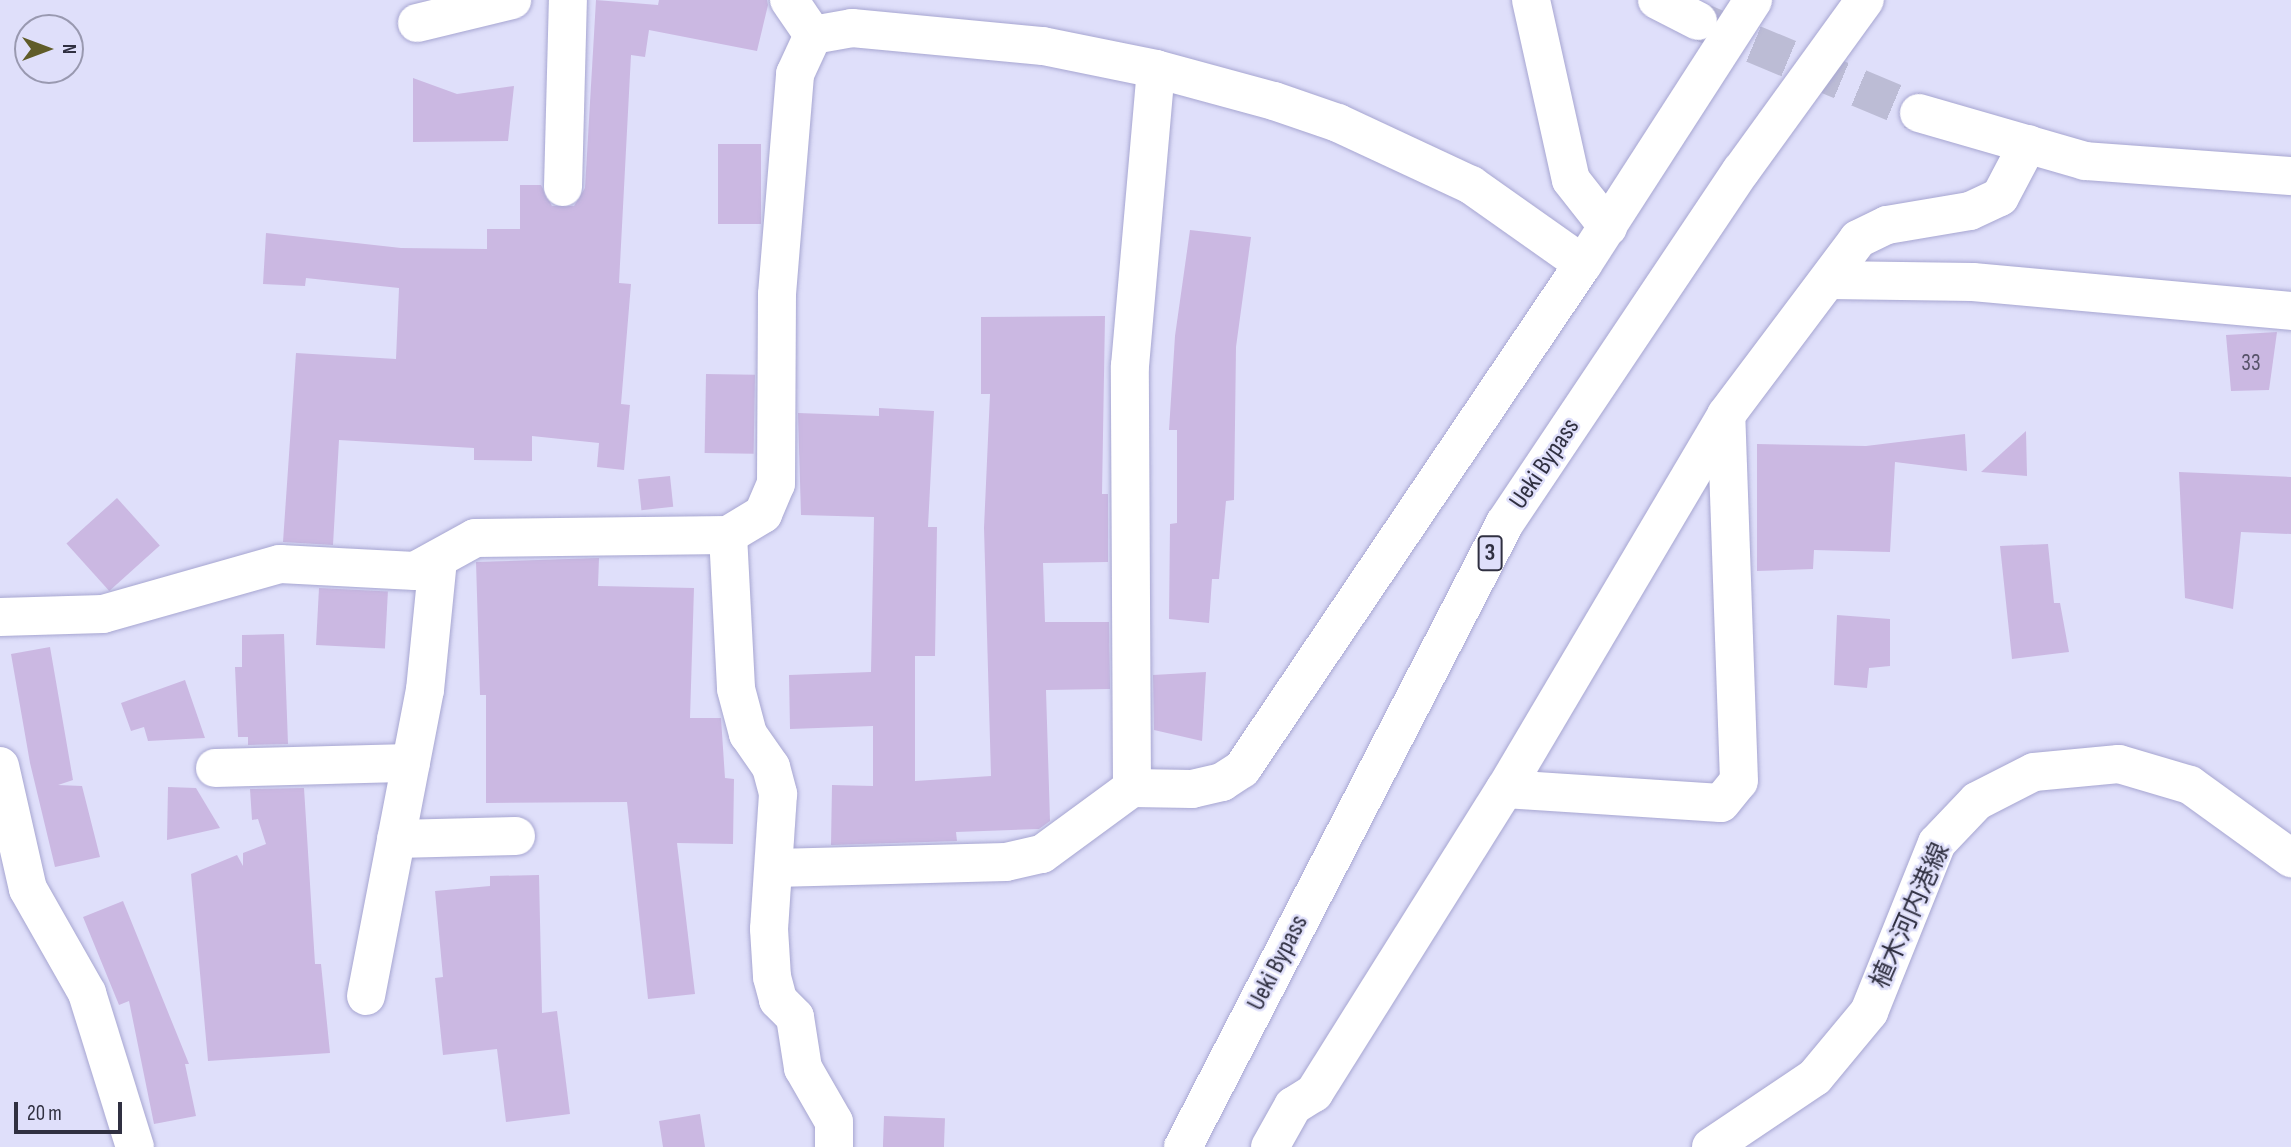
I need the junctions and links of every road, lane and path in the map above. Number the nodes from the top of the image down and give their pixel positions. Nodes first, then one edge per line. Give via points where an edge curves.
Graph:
1 (512, 0) edge
2 (568, 0) edge
3 (789, 0) edge
4 (1531, 0) edge
5 (1657, 0) edge
6 (1753, 0) edge
7 (1865, 0) edge
8 (1699, 21) tunnel mouth
9 (417, 23) dead end
10 (813, 35) junction
11 (1156, 68) junction
12 (1919, 113) tunnel mouth
13 (2028, 144) junction
14 (2291, 176) edge
15 (562, 187) dead end
16 (1608, 227) junction
17 (1583, 264) junction
18 (1829, 280) junction
19 (2291, 311) edge
20 (1726, 415) junction
21 (728, 535) junction
22 (438, 559) junction
23 (0, 617) edge
24 (411, 763) junction
25 (0, 766) edge
26 (215, 768) dead end
27 (1132, 788) junction
28 (1505, 789) junction
29 (516, 836) dead end
30 (396, 839) junction
31 (2291, 858) edge
32 (775, 868) junction
33 (366, 996) dead end
34 (135, 1147) edge
35 (834, 1147) edge
36 (1183, 1147) edge
37 (1270, 1147) edge
38 (1711, 1147) edge

1 - 9 main road
2 - 15 main road
3 - 10 main road
4 - 16 main road via 1571,180
5 - 8 main road
6 - 16 main road
7 - 36 main road, Ueki Bypass / 3 via 1741,172 1505,523
10 - 11 main road via 852,29 932,34 1043,46
10 - 21 main road via 795,74 783,191 776,484 763,514
11 - 17 main road via 1274,101 1397,148 1471,185
11 - 27 main road via 1130,366
12 - 13 main road
13 - 14 main road via 2085,161
13 - 18 main road via 2000,197 1970,211 1887,225 1858,239
16 - 17 main road
17 - 27 main road via 1242,769 1223,782 1192,789
18 - 19 main road via 1986,282
18 - 20 main road
20 - 28 main road
20 - 28 main road via 1739,780 1721,803
21 - 22 main road via 475,538
21 - 32 main road via 736,689 748,734 771,767 778,794
22 - 23 main road via 415,570 280,564 103,614
22 - 24 main road via 425,690
24 - 26 main road
24 - 30 main road
25 - 34 main road via 28,889 86,993
27 - 32 main road via 1042,854 972,864
28 - 37 main road via 1314,1093 1293,1106
29 - 30 main road
30 - 33 main road
31 - 38 main road, 植木河内港線 via 2190,785 2119,764 2035,772 1977,801 1937,843 1869,1012 1815,1077
32 - 35 main road via 769,929 772,977 778,1000 794,1017 803,1068 834,1122

